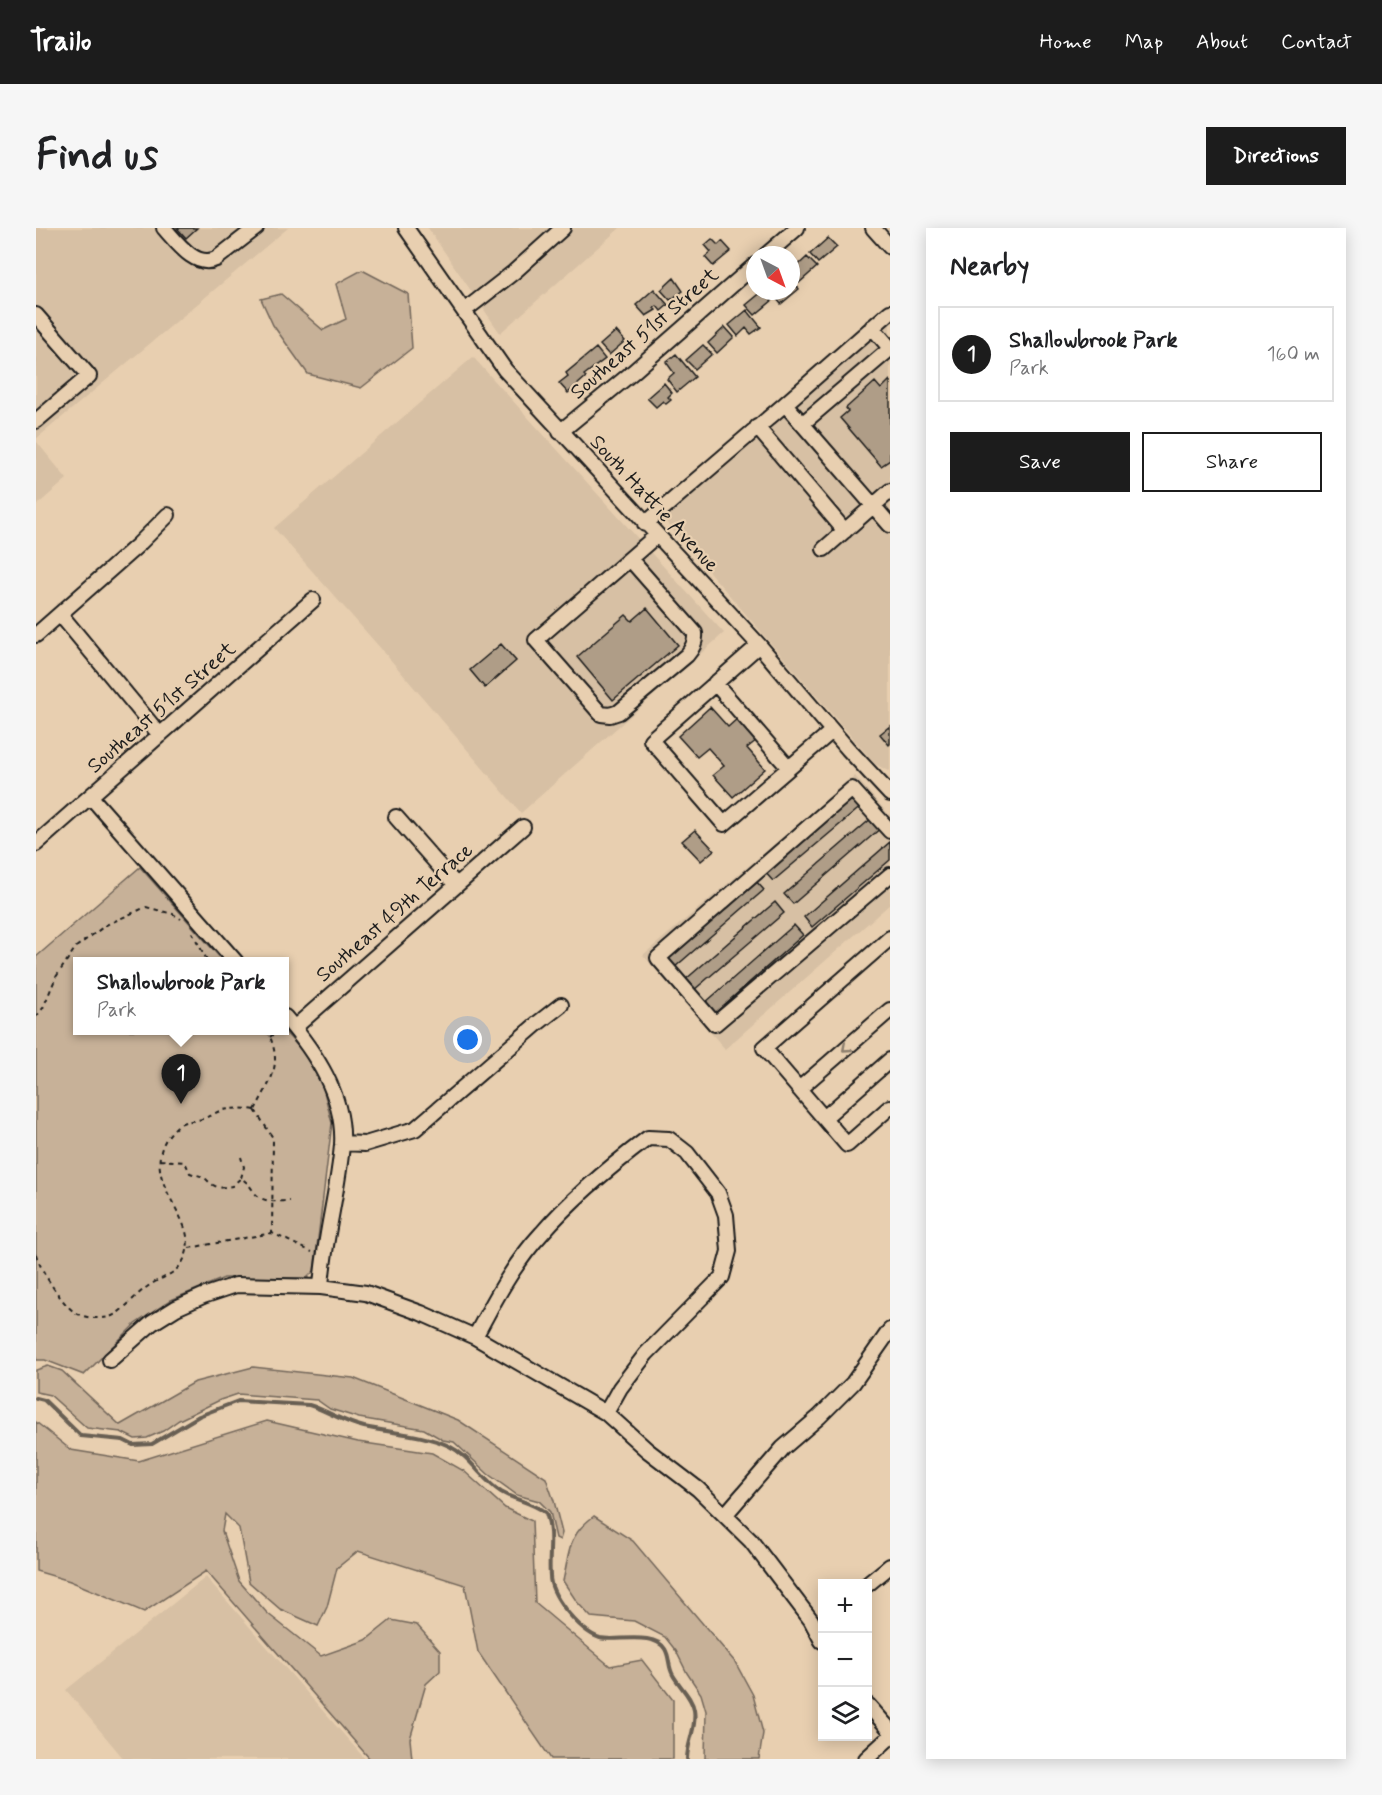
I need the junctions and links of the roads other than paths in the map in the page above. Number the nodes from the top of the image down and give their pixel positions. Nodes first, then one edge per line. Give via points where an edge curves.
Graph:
1 (164, 228) edge
2 (256, 228) edge
3 (406, 228) edge
4 (563, 228) edge
5 (797, 228) edge
6 (873, 228) edge
7 (776, 246) edge
8 (890, 247) edge
9 (746, 273) edge
10 (464, 311) junction
11 (890, 312) edge
12 (36, 315) edge
13 (872, 327) junction
14 (890, 348) edge
15 (785, 404) junction
16 (36, 421) edge
17 (802, 424) junction
18 (757, 428) junction
19 (560, 432) junction
20 (890, 491) edge
21 (873, 506) junction
22 (168, 515) dead end
23 (645, 524) junction
24 (890, 525) edge
25 (845, 531) junction
26 (656, 536) junction
27 (824, 549) dead end
28 (630, 559) junction
29 (313, 600) dead end
30 (60, 614) junction
31 (36, 635) edge
32 (759, 645) junction
33 (716, 684) junction
34 (832, 731) junction
35 (160, 735) junction
36 (789, 768) junction
37 (888, 790) edge
38 (91, 797) junction
39 (870, 809) junction
40 (396, 817) dead end
41 (523, 827) dead end
42 (890, 831) edge
43 (36, 844) edge
44 (890, 875) edge
45 (456, 885) junction
46 (890, 938) edge
47 (232, 957) edge
48 (561, 1005) dead end
49 (890, 1010) edge
50 (289, 1023) edge
51 (890, 1060) edge
52 (799, 1089) junction
53 (890, 1107) edge
54 (824, 1118) junction
55 (342, 1143) junction
56 (321, 1287) junction
57 (890, 1330) edge
58 (475, 1337) junction
59 (110, 1360) dead end
60 (606, 1413) junction
61 (725, 1515) junction
62 (890, 1566) edge
63 (872, 1580) edge
64 (817, 1617) edge
65 (820, 1633) edge
66 (872, 1710) edge
67 (890, 1730) edge
68 (890, 1737) edge
69 (866, 1759) edge

1 - 2 street via 183,250 208,262
3 - 10 street, South Hattie Avenue
4 - 10 street
5 - 7 street
6 - 8 street
9 - 19 street, Southeast 51st Street
10 - 19 street, South Hattie Avenue via 505,370
11 - 13 street
12 - 16 street via 89,376
13 - 14 street
13 - 15 street
14 - 17 street
15 - 17 street
15 - 18 street
17 - 21 street
18 - 23 street
18 - 25 street
19 - 23 street, South Hattie Avenue
20 - 21 street
21 - 24 street
21 - 25 street
22 - 30 street
23 - 26 street, South Hattie Avenue
25 - 27 street
26 - 28 street
26 - 32 street, South Hattie Avenue
28 - 28 street via 536,640 601,714 619,712 687,655 696,639 695,633
29 - 35 street, Southeast 51st Street
30 - 31 street
30 - 35 street
32 - 33 street
32 - 34 street, South Hattie Avenue
33 - 36 street
33 - 36 street via 651,740 724,824
34 - 36 street
34 - 37 street, South Hattie Avenue
35 - 38 street, Southeast 51st Street
37 - 39 street
38 - 43 street, Southeast 51st Street
38 - 47 street
39 - 42 street
39 - 44 street via 852,789 658,958 715,1024
40 - 45 street
41 - 45 street, Southeast 49th Terrace
45 - 50 street, Southeast 49th Terrace
46 - 52 street via 764,1048
48 - 55 street via 415,1129 365,1144
49 -> 52 street
50 - 55 street via 319,1061 338,1106
51 - 54 street
52 - 54 street
53 - 54 street via 847,1146
55 - 56 street
56 - 58 street via 366,1293
56 - 59 street via 236,1285 203,1296 152,1323
57 - 61 street via 853,1383 783,1448
58 - 60 street
58 - 60 street via 519,1262 541,1233 648,1138 669,1139 687,1153 718,1193 726,1215 729,1251 722,1277 646,1354
60 - 61 street
61 - 64 street
62 - 63 street
64 - 65 street
66 - 67 street
68 - 69 street

